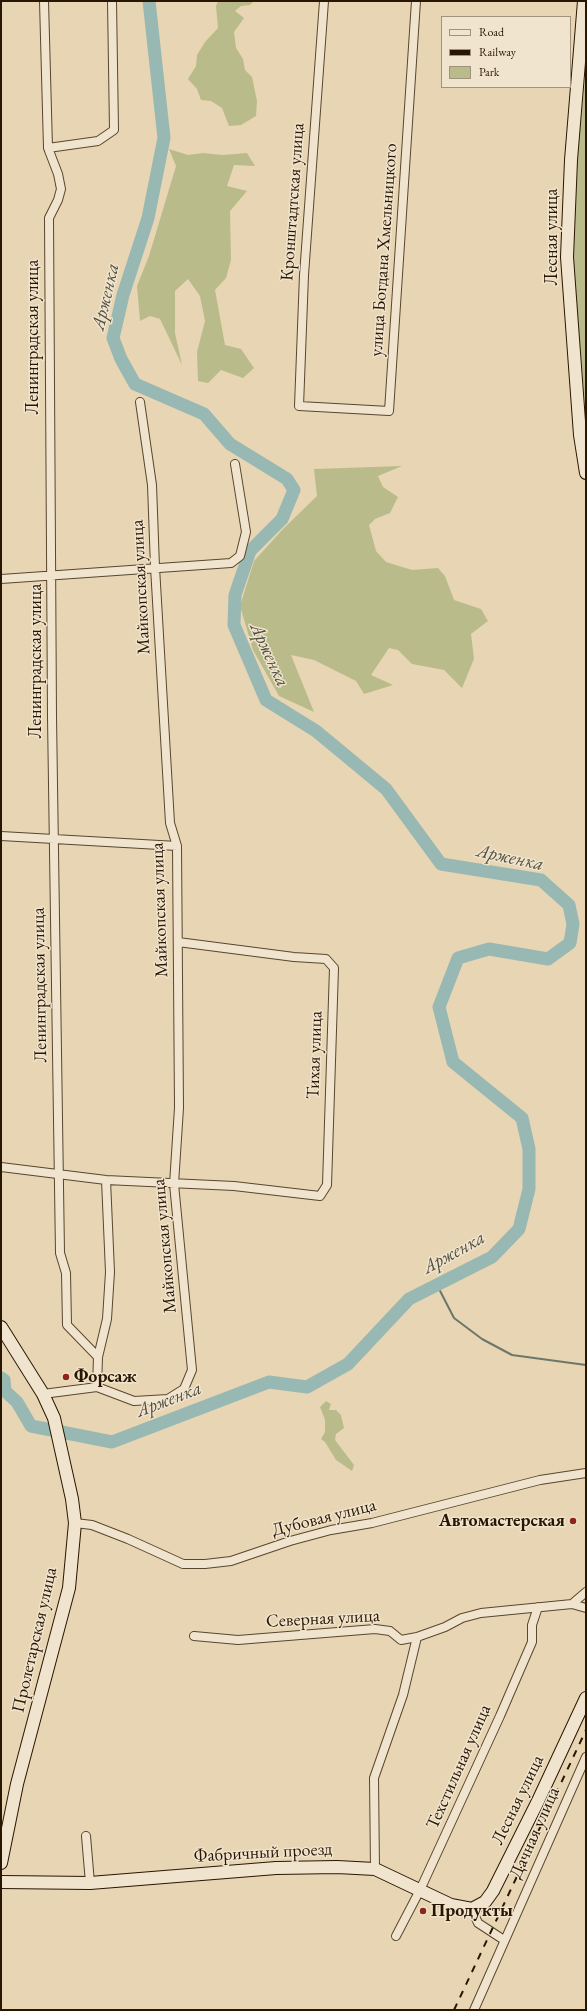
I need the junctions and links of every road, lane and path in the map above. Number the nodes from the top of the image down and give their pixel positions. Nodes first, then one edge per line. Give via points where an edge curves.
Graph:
1 (44, 1) edge
2 (112, 1) edge
3 (324, 1) edge
4 (416, 1) edge
5 (584, 1) edge
6 (48, 148) junction
7 (140, 402) dead end
8 (299, 406) joint
9 (235, 464) dead end
10 (586, 473) edge
11 (155, 567) junction
12 (51, 576) junction
13 (1, 579) edge
14 (1, 836) edge
15 (54, 840) junction
16 (177, 846) junction
17 (178, 942) junction
18 (1, 1167) edge
19 (59, 1173) junction
20 (106, 1180) junction
21 (174, 1184) junction
22 (1, 1327) edge
23 (98, 1357) junction
24 (97, 1387) junction
25 (43, 1394) junction
26 (586, 1473) edge
27 (74, 1523) junction
28 (586, 1592) edge
29 (572, 1604) junction
30 (538, 1607) junction
31 (586, 1608) edge
32 (194, 1636) dead end
33 (417, 1637) junction
34 (586, 1698) edge
35 (586, 1758) edge
36 (86, 1836) dead end
37 (1, 1863) edge
38 (375, 1869) junction
39 (1, 1882) edge
40 (90, 1882) junction
41 (420, 1890) junction
42 (472, 1910) junction
43 (396, 1936) dead end
44 (504, 1940) junction
45 (474, 2010) edge

1 - 6 street, Ленинградская улица
2 - 6 street via 114,130 98,140
3 - 8 street, Кронштадтская улица via 304,275
4 - 8 street, улица Богдана Хмельницкого via 389,411
5 - 10 street, Лесная улица via 571,160 567,257 580,435
6 - 12 street, Ленинградская улица via 61,189 49,218
7 - 11 street, Майкопская улица via 152,485
9 - 11 street via 246,532 240,556 231,563
11 - 12 street
11 - 16 street, Майкопская улица via 170,823
12 - 13 street
12 - 15 street, Ленинградская улица
14 - 15 street
15 - 16 street
15 - 19 street, Ленинградская улица
16 - 17 street, Майкопская улица
17 - 21 street, Майкопская улица via 179,1108
17 - 21 street, Тихая улица via 326,959 334,968 327,1185 320,1196 234,1186
18 - 19 street
19 - 20 street
19 - 23 street, Ленинградская улица via 60,1253 66,1273 67,1325
20 - 21 street
20 - 23 street via 110,1272 107,1319
21 - 24 street, Майкопская улица via 192,1370 184,1389 168,1399 134,1401
22 - 25 street, Пролетарская улица
23 - 24 street
24 - 25 street
25 - 27 street, Пролетарская улица via 54,1418 72,1499
26 - 27 street, Дубовая улица via 540,1480 372,1523 331,1530 231,1560 205,1564 183,1564 99,1528
27 - 37 street, Пролетарская улица via 69,1588 17,1784
28 - 29 street
29 - 30 street, Северная улица
29 - 31 street
30 - 33 street, Северная улица via 481,1613
30 - 41 street, Техстильная улица via 532,1625 532,1642
32 - 33 street, Северная улица via 238,1640 375,1629 390,1631 402,1640
33 - 38 street via 403,1695 374,1778
34 - 42 street, Лесная улица via 493,1891 485,1902
35 - 44 street, Дачная улица
36 - 40 street
38 - 40 street, Фабричный проезд via 276,1868
38 - 41 street, Фабричный проезд
39 - 40 street, Фабричный проезд
41 - 42 street, Фабричный проезд via 451,1905
41 - 43 street, Техстильная улица
42 - 44 street via 478,1923
44 - 45 street, Дачная улица

